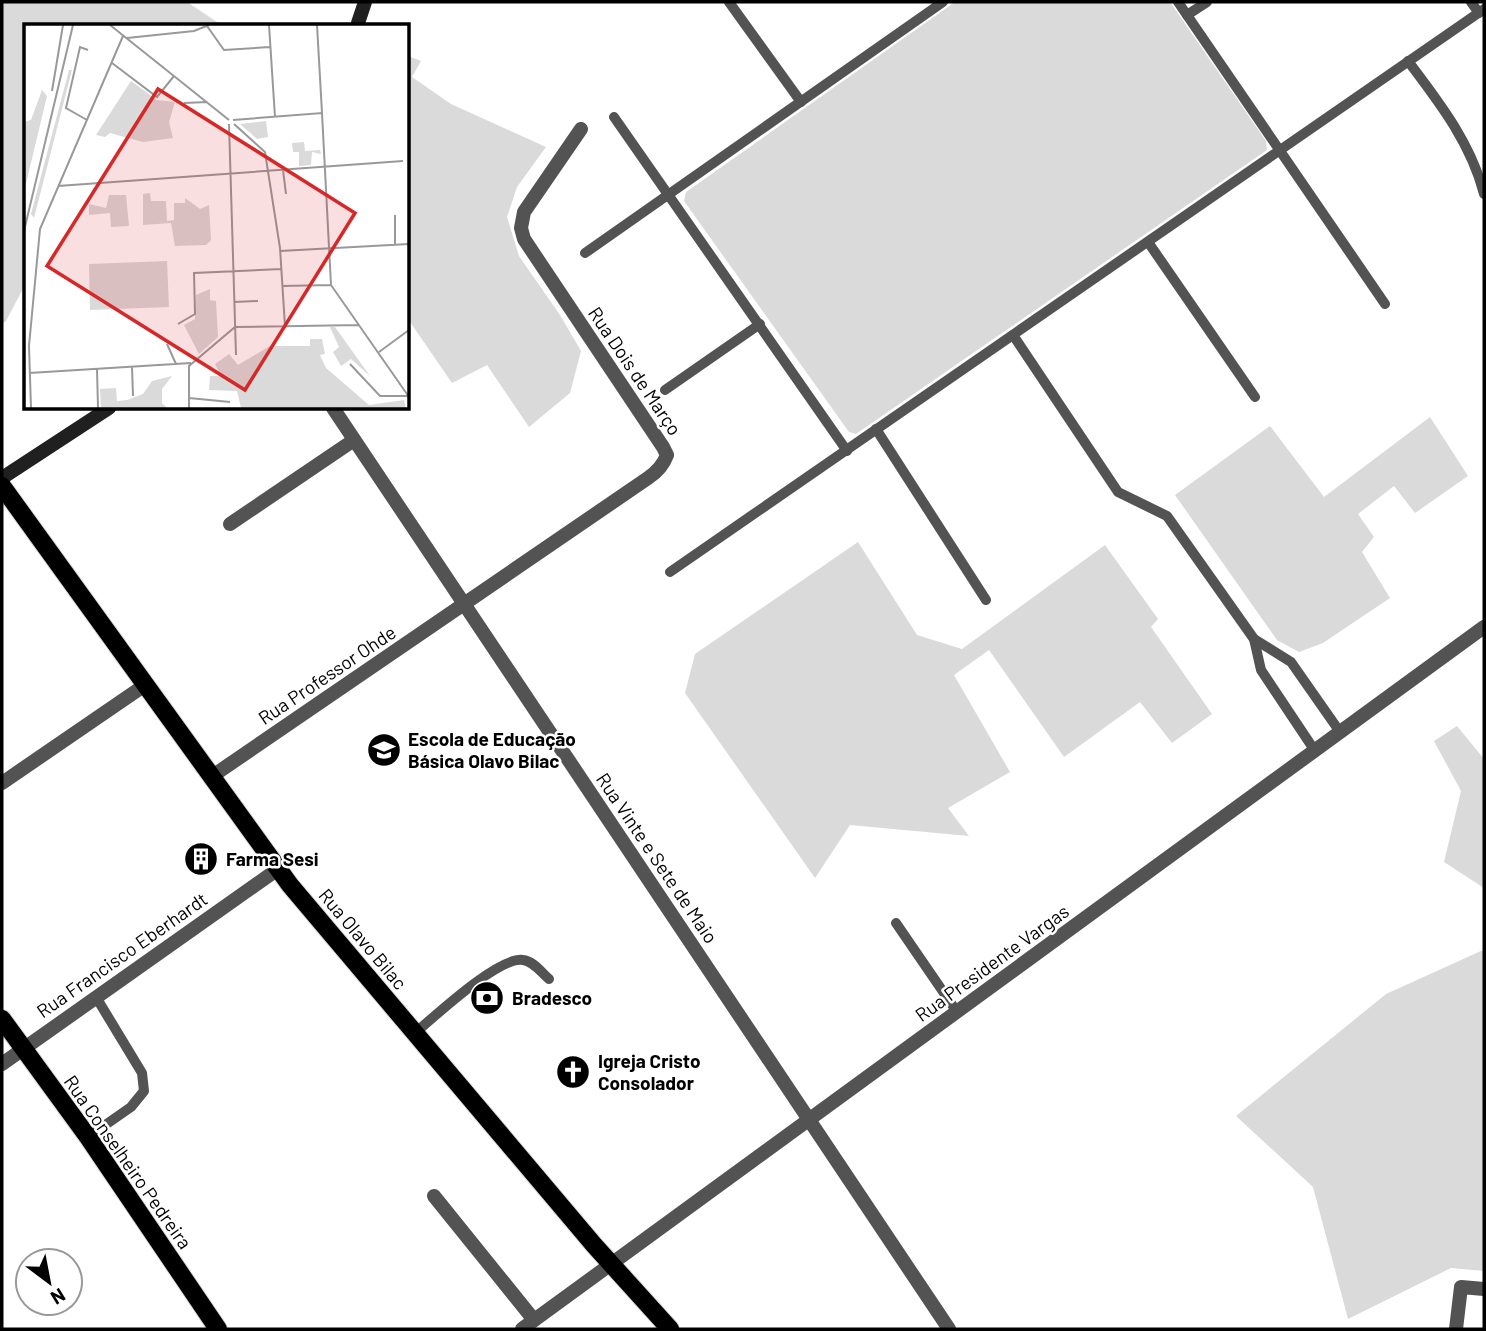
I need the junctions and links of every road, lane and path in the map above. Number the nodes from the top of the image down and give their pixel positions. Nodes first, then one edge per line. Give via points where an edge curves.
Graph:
1 (365, 2) edge
2 (729, 2) edge
3 (1178, 2) edge
4 (1207, 2) edge
5 (1471, 2) edge
6 (937, 3) edge
7 (1481, 11) edge
8 (1187, 15) junction
9 (358, 24) edge
10 (1408, 61) junction
11 (801, 102) junction
12 (614, 117) dead end
13 (581, 129) dead end
14 (1280, 150) junction
15 (1484, 194) edge
16 (668, 195) junction
17 (1148, 242) junction
18 (584, 253) dead end
19 (1384, 304) dead end
20 (760, 324) junction
21 (1013, 335) junction
22 (665, 390) dead end
23 (1255, 397) dead end
24 (106, 410) edge
25 (334, 410) edge
26 (876, 429) junction
27 (354, 440) junction
28 (847, 451) junction
29 (2, 478) edge
30 (2, 486) edge
31 (230, 524) dead end
32 (670, 572) dead end
33 (986, 600) dead end
34 (464, 604) junction
35 (1484, 627) edge
36 (1254, 639) junction
37 (145, 685) junction
38 (1340, 732) junction
39 (1315, 751) junction
40 (211, 777) junction
41 (2, 783) edge
42 (278, 869) junction
43 (896, 923) dead end
44 (549, 979) dead end
45 (96, 997) junction
46 (957, 1012) junction
47 (2, 1019) edge
48 (415, 1033) junction
49 (23, 1049) junction
50 (2, 1064) edge
51 (809, 1120) junction
52 (88, 1137) junction
53 (435, 1196) dead end
54 (611, 1264) junction
55 (1484, 1289) edge
56 (528, 1325) edge
57 (218, 1329) edge
58 (670, 1329) edge
59 (949, 1329) edge
60 (1456, 1329) edge

1 - 9 main road
2 - 11 lane
3 - 8 lane
4 - 8 lane
5 - 7 lane
6 - 11 lane
7 - 10 lane
8 - 14 lane
10 - 14 lane
10 - 15 lane via 1461,136
11 - 16 lane
12 - 16 lane
13 - 34 street, Rua Dois de Março via 524,212 521,228 667,455 659,470
14 - 17 lane
14 - 19 lane
16 - 18 lane
16 - 20 lane
17 - 21 lane
17 - 23 lane
20 - 22 lane
20 - 28 lane
21 - 26 lane
21 - 36 lane via 1118,492 1167,516
24 - 29 main road
25 - 27 street, Rua Vinte e Sete de Maio
26 - 28 lane
26 - 33 lane
27 - 31 street
27 - 34 street, Rua Vinte e Sete de Maio
28 - 32 lane
30 - 37 main road, Rua Olavo Bilac
34 - 40 street, Rua Professor Ohde
34 - 51 street, Rua Vinte e Sete de Maio
35 - 38 street, Rua Presidente Vargas
36 - 38 lane via 1291,662
36 - 39 lane via 1261,670
37 - 40 main road, Rua Olavo Bilac
37 - 41 street
38 - 39 street, Rua Presidente Vargas
39 - 46 street, Rua Presidente Vargas
40 - 42 main road, Rua Olavo Bilac
42 - 45 street, Rua Francisco Eberhardt
42 - 48 main road, Rua Olavo Bilac
43 - 46 lane
44 - 48 lane via 531,963 511,961
45 - 49 street, Rua Francisco Eberhardt
45 - 52 lane via 142,1073 144,1091 131,1108
46 - 51 street, Rua Presidente Vargas
47 - 49 main road, Rua Conselheiro Pedreira
48 - 54 main road, Rua Olavo Bilac
49 - 50 street, Rua Francisco Eberhardt
49 - 52 main road, Rua Conselheiro Pedreira
51 - 54 street, Rua Presidente Vargas
51 - 59 street, Rua Vinte e Sete de Maio
52 - 57 main road, Rua Conselheiro Pedreira
53 - 56 street
54 - 56 street, Rua Presidente Vargas
54 - 58 main road, Rua Olavo Bilac
55 - 60 street via 1461,1287

